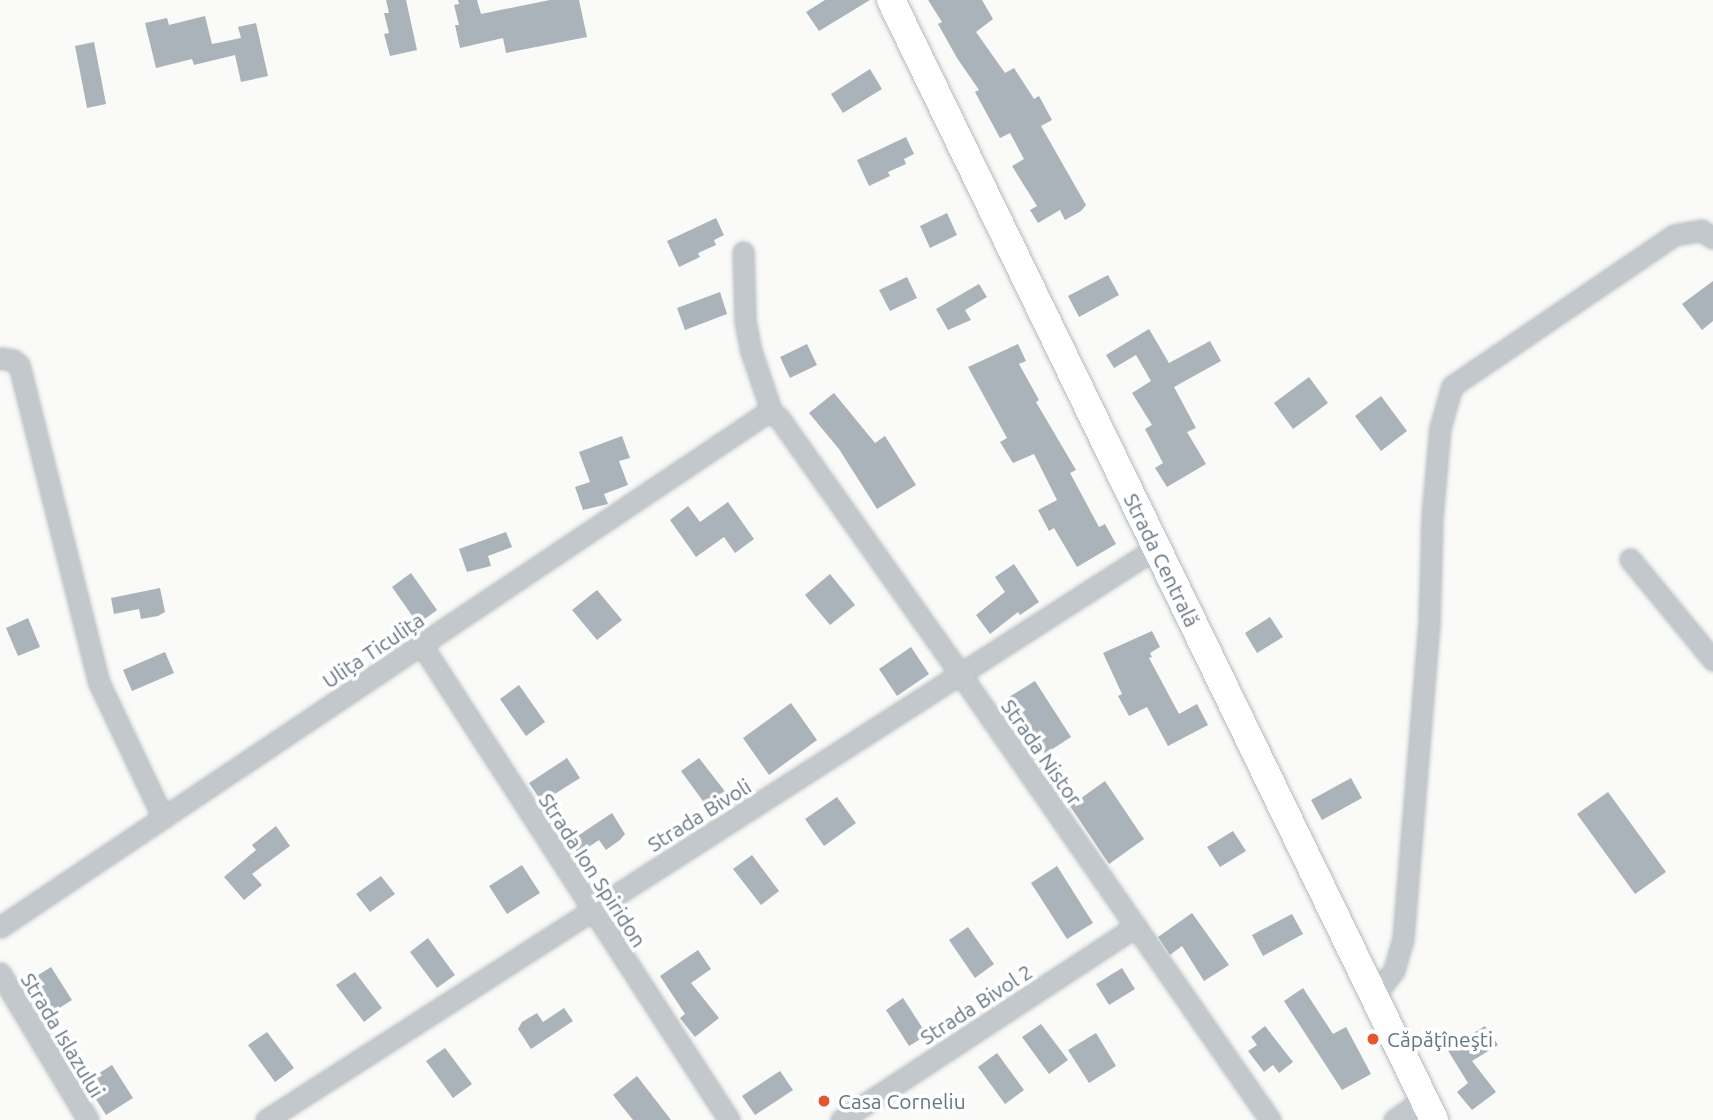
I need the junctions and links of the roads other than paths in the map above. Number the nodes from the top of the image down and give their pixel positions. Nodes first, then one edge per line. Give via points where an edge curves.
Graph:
1 (891, 0) edge
2 (1713, 237) edge
3 (743, 252) dead end
4 (0, 358) edge
5 (772, 413) junction
6 (1156, 548) junction
7 (1630, 559) dead end
8 (421, 644) junction
9 (1713, 660) edge
10 (961, 675) junction
11 (163, 818) junction
12 (591, 910) junction
13 (1136, 926) junction
14 (0, 927) edge
15 (0, 973) edge
16 (1374, 996) junction
17 (1429, 1110) edge
18 (88, 1120) edge
19 (266, 1120) edge
20 (729, 1120) edge
21 (841, 1120) edge
22 (1270, 1120) edge
23 (1394, 1120) edge

1 - 6 main road, Strada Centrală
2 - 16 street via 1701,230 1674,235 1452,386 1440,428 1434,492 1427,652 1403,940 1394,970
3 - 5 street via 745,321
4 - 11 street via 19,365 99,684
5 - 8 street, Ulița Ticulița
5 - 10 street, Strada Nistor
6 - 10 street, Strada Bivoli
6 - 16 main road, Strada Centrală
7 - 9 street
8 - 11 street, Ulița Ticulița
8 - 12 street, Strada Ion Spiridon
10 - 12 street, Strada Bivoli
10 - 13 street, Strada Nistor
11 - 14 street, Ulița Ticulița
12 - 19 street, Strada Bivoli
12 - 20 street, Strada Ion Spiridon
13 - 21 street, Strada Bivol 2
13 - 22 street, Strada Nistor
15 - 18 street, Strada Islazului
16 - 17 main road, Strada Centrală
17 - 23 street

